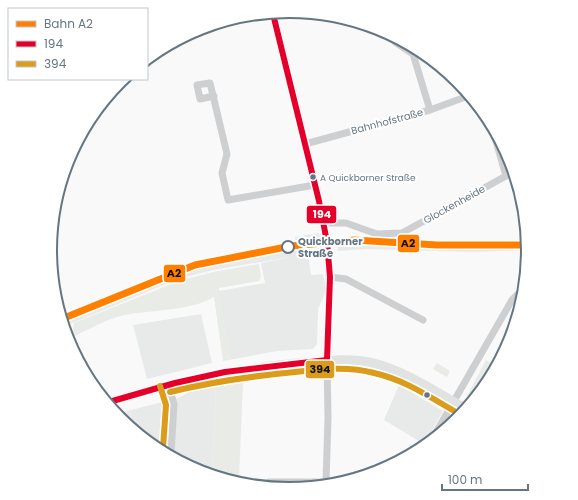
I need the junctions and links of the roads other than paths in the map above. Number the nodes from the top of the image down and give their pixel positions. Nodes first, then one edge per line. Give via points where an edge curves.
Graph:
1 (274, 18) edge
2 (413, 54) edge
3 (214, 96) dead end
4 (464, 98) edge
5 (430, 110) junction
6 (305, 144) junction
7 (509, 174) edge
8 (315, 184) junction
9 (324, 223) junction
10 (330, 277) junction
11 (517, 295) edge
12 (423, 320) dead end
13 (327, 360) junction
14 (168, 384) junction
15 (113, 401) edge
16 (454, 402) junction
17 (461, 406) edge
18 (441, 425) edge
19 (171, 450) edge
20 (326, 479) edge

1 - 6 street
2 - 5 street
3 - 8 street via 226,154 222,173 228,200
4 - 5 street, Bahnhofstraße
5 - 6 street, Bahnhofstraße
6 - 8 street
7 - 9 street, Glockenheide via 402,233 377,234 346,223
8 - 9 street
9 - 10 street
10 - 12 street via 346,279
10 - 13 street
11 - 16 street
13 - 14 street via 242,369
13 - 16 street via 354,360 387,368
13 - 20 street
14 - 15 street
14 - 19 street via 174,404
16 - 17 street
16 - 18 street

